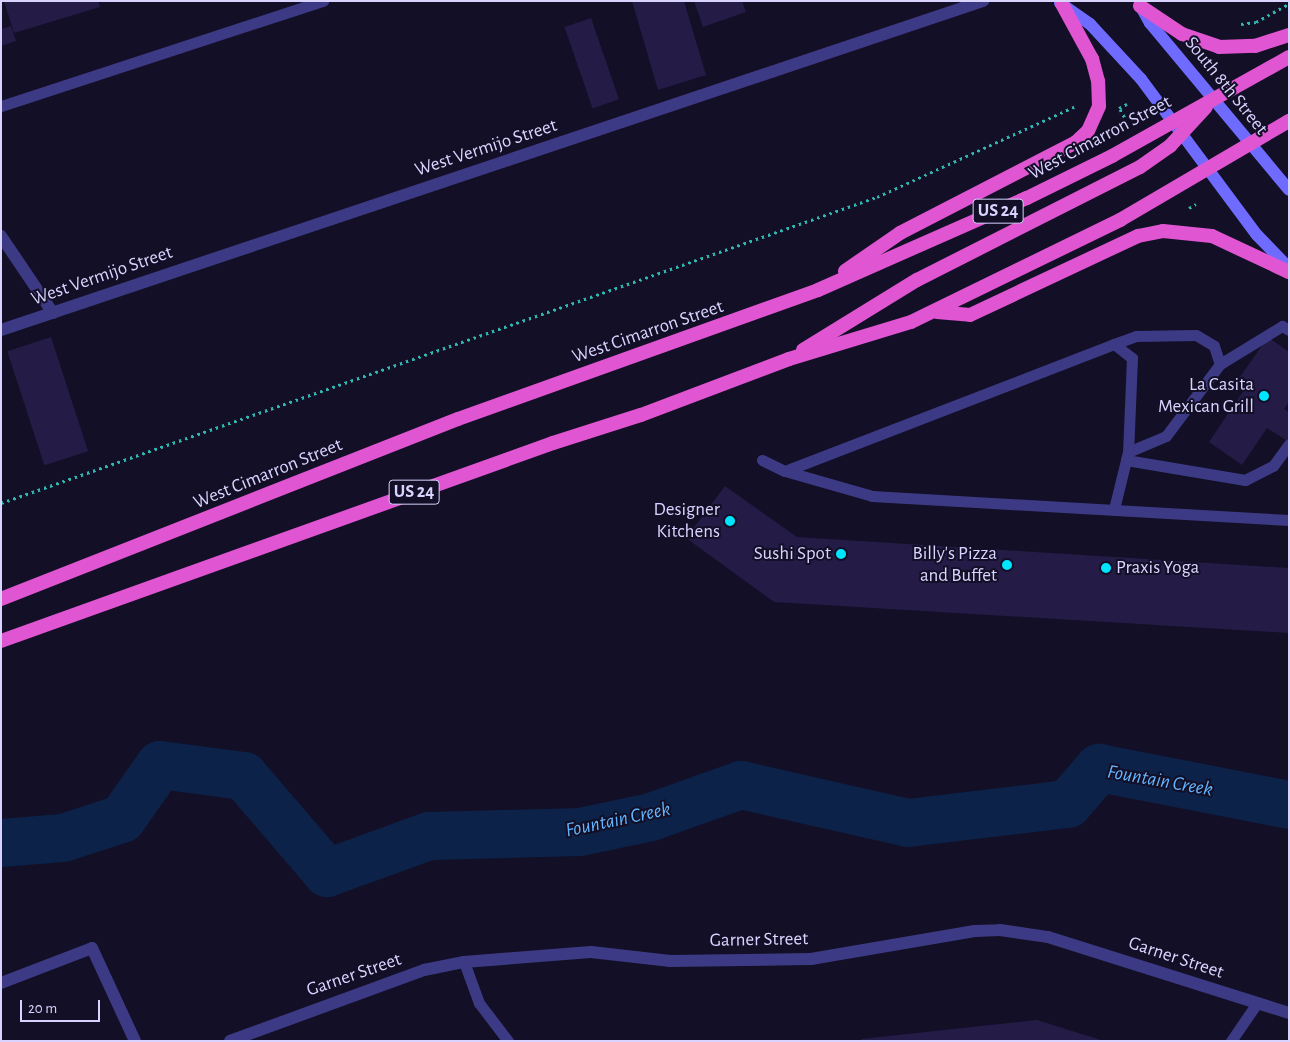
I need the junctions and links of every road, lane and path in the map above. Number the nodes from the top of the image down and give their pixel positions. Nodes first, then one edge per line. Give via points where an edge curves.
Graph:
1 (323, 1) edge
2 (984, 1) edge
3 (1060, 3) edge
4 (1139, 4) edge
5 (1289, 4) edge
6 (1232, 25) dead end
7 (1289, 35) edge
8 (1289, 57) edge
9 (1213, 100) junction
10 (1, 106) edge
11 (1082, 106) dead end
12 (1119, 108) dead end
13 (1125, 118) dead end
14 (1289, 121) edge
15 (1173, 122) junction
16 (1182, 135) junction
17 (1249, 144) junction
18 (1208, 168) junction
19 (1289, 190) edge
20 (1196, 204) dead end
21 (1189, 208) dead end
22 (1, 236) edge
23 (1289, 268) edge
24 (1289, 272) edge
25 (818, 290) junction
26 (936, 312) junction
27 (53, 313) junction
28 (1, 330) edge
29 (1289, 330) edge
30 (1114, 344) junction
31 (789, 358) junction
32 (1220, 364) junction
33 (1289, 444) edge
34 (1127, 456) junction
35 (762, 460) dead end
36 (785, 471) junction
37 (1, 503) edge
38 (1114, 509) junction
39 (1289, 520) edge
40 (1, 600) edge
41 (1, 641) edge
42 (464, 962) junction
43 (1, 983) edge
44 (1258, 1003) junction
45 (1289, 1013) edge
46 (135, 1041) edge
47 (230, 1041) edge
48 (508, 1041) edge
49 (1231, 1041) edge

1 - 10 lane
2 - 27 street, West Vermijo Street
3 - 15 main road via 1105,39
3 - 25 highway via 1092,59 1098,81 1099,106 1088,131 1076,142 900,233
4 - 7 highway via 1182,34 1219,47 1255,46
4 - 9 main road, South 8th Street via 1150,23
5 - 6 path via 1256,22
8 - 9 highway, West Cimarron Street / US 24
9 - 15 highway, West Cimarron Street / US 24
9 - 16 highway
9 - 17 main road, South 8th Street
11 - 37 path via 1069,107 877,197
12 - 13 path
14 - 17 highway, US 24
15 - 16 main road
15 - 25 highway, West Cimarron Street / US 24 via 1027,198
16 - 18 main road
16 - 31 highway via 1140,166 917,280
17 - 18 highway, US 24
17 - 19 main road, South 8th Street
18 - 23 main road via 1257,235
18 - 26 highway, US 24 via 1120,220
20 - 21 path
22 - 27 street
24 - 26 highway via 1212,236 1163,231 1138,236 970,315
25 - 40 highway, West Cimarron Street / US 24 via 458,419
26 - 31 highway, US 24 via 874,335
27 - 28 street, West Vermijo Street
29 - 32 lane via 1282,326
30 - 32 lane via 1136,336 1196,335 1214,346
30 - 34 lane via 1132,358
30 - 36 lane
31 - 41 highway, US 24 via 650,412 553,443
32 - 34 lane via 1166,436
33 - 34 lane via 1274,466 1245,480
34 - 38 lane
35 - 36 lane
36 - 38 lane via 872,496
38 - 39 lane
42 - 44 street, Garner Street via 590,952 670,961 811,959 975,931 1000,930 1048,937
42 - 47 street, Garner Street via 424,970
42 - 48 lane via 479,1004
43 - 46 street via 92,948
44 - 45 street, Garner Street
44 - 49 lane

